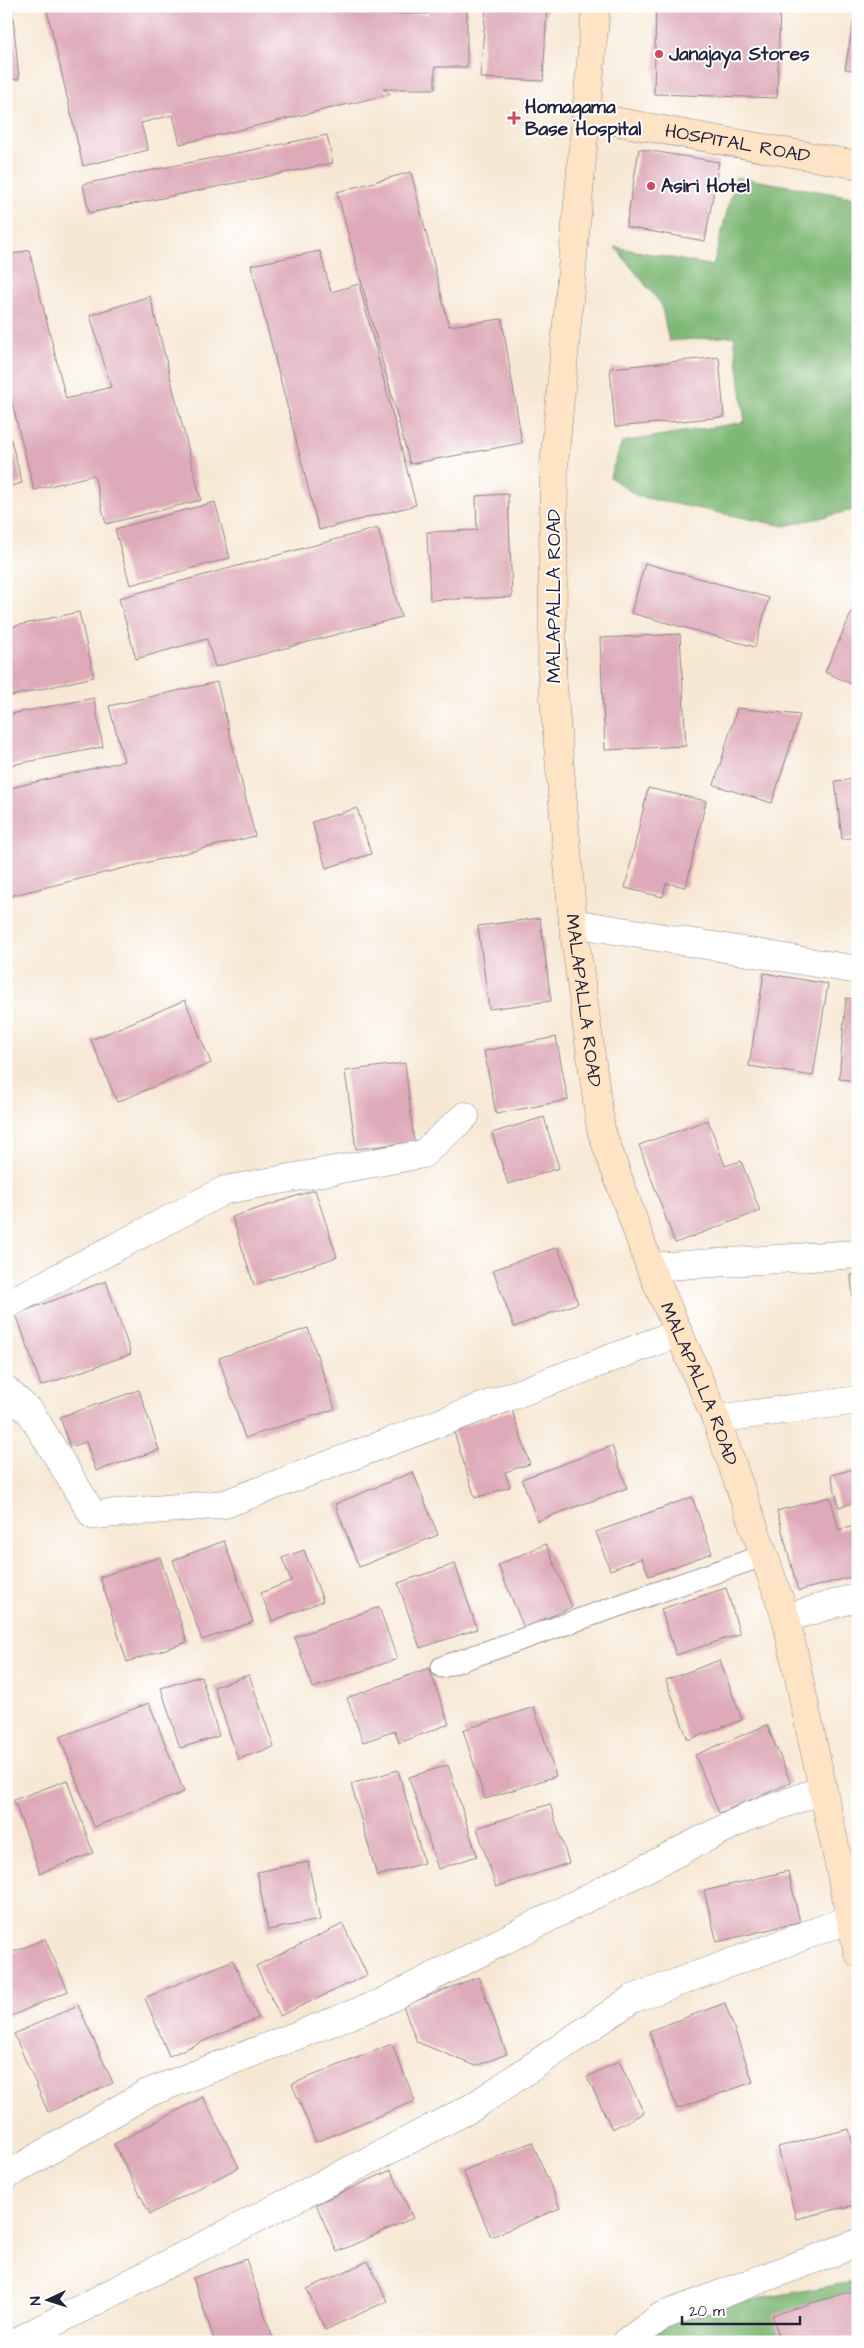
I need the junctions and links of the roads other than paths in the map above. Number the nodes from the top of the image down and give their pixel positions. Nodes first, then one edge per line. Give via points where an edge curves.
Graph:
1 (596, 6) edge
2 (586, 116) junction
3 (858, 165) edge
4 (573, 923) junction
5 (858, 970) edge
6 (465, 1116) dead end
7 (858, 1254) edge
8 (650, 1267) junction
9 (6, 1305) edge
10 (678, 1334) junction
11 (6, 1390) edge
12 (858, 1400) edge
13 (716, 1419) junction
14 (765, 1556) junction
15 (858, 1597) edge
16 (786, 1618) junction
17 (442, 1667) dead end
18 (822, 1790) junction
19 (850, 1919) junction
20 (858, 1953) edge
21 (6, 2176) edge
22 (858, 2243) edge
23 (16, 2342) edge
24 (627, 2342) edge

1 - 2 street, MALAPALLA ROAD
2 - 3 street, HOSPITAL ROAD
2 - 4 street, MALAPALLA ROAD via 554,465 552,673
4 - 5 street
4 - 8 street, MALAPALLA ROAD via 600,1130
6 - 9 street via 423,1154 225,1190
7 - 8 street
8 - 10 street, MALAPALLA ROAD
10 - 11 street via 225,1504 93,1515 31,1413
10 - 13 street, MALAPALLA ROAD
12 - 13 street
13 - 14 street, MALAPALLA ROAD
14 - 16 street, MALAPALLA ROAD
14 - 17 lane
15 - 16 street
16 - 18 street, MALAPALLA ROAD
18 - 19 street, MALAPALLA ROAD
18 - 21 street via 747,1817 381,2003 145,2094
19 - 20 street, MALAPALLA ROAD
19 - 23 street via 632,1999 473,2107
22 - 24 street via 662,2316

